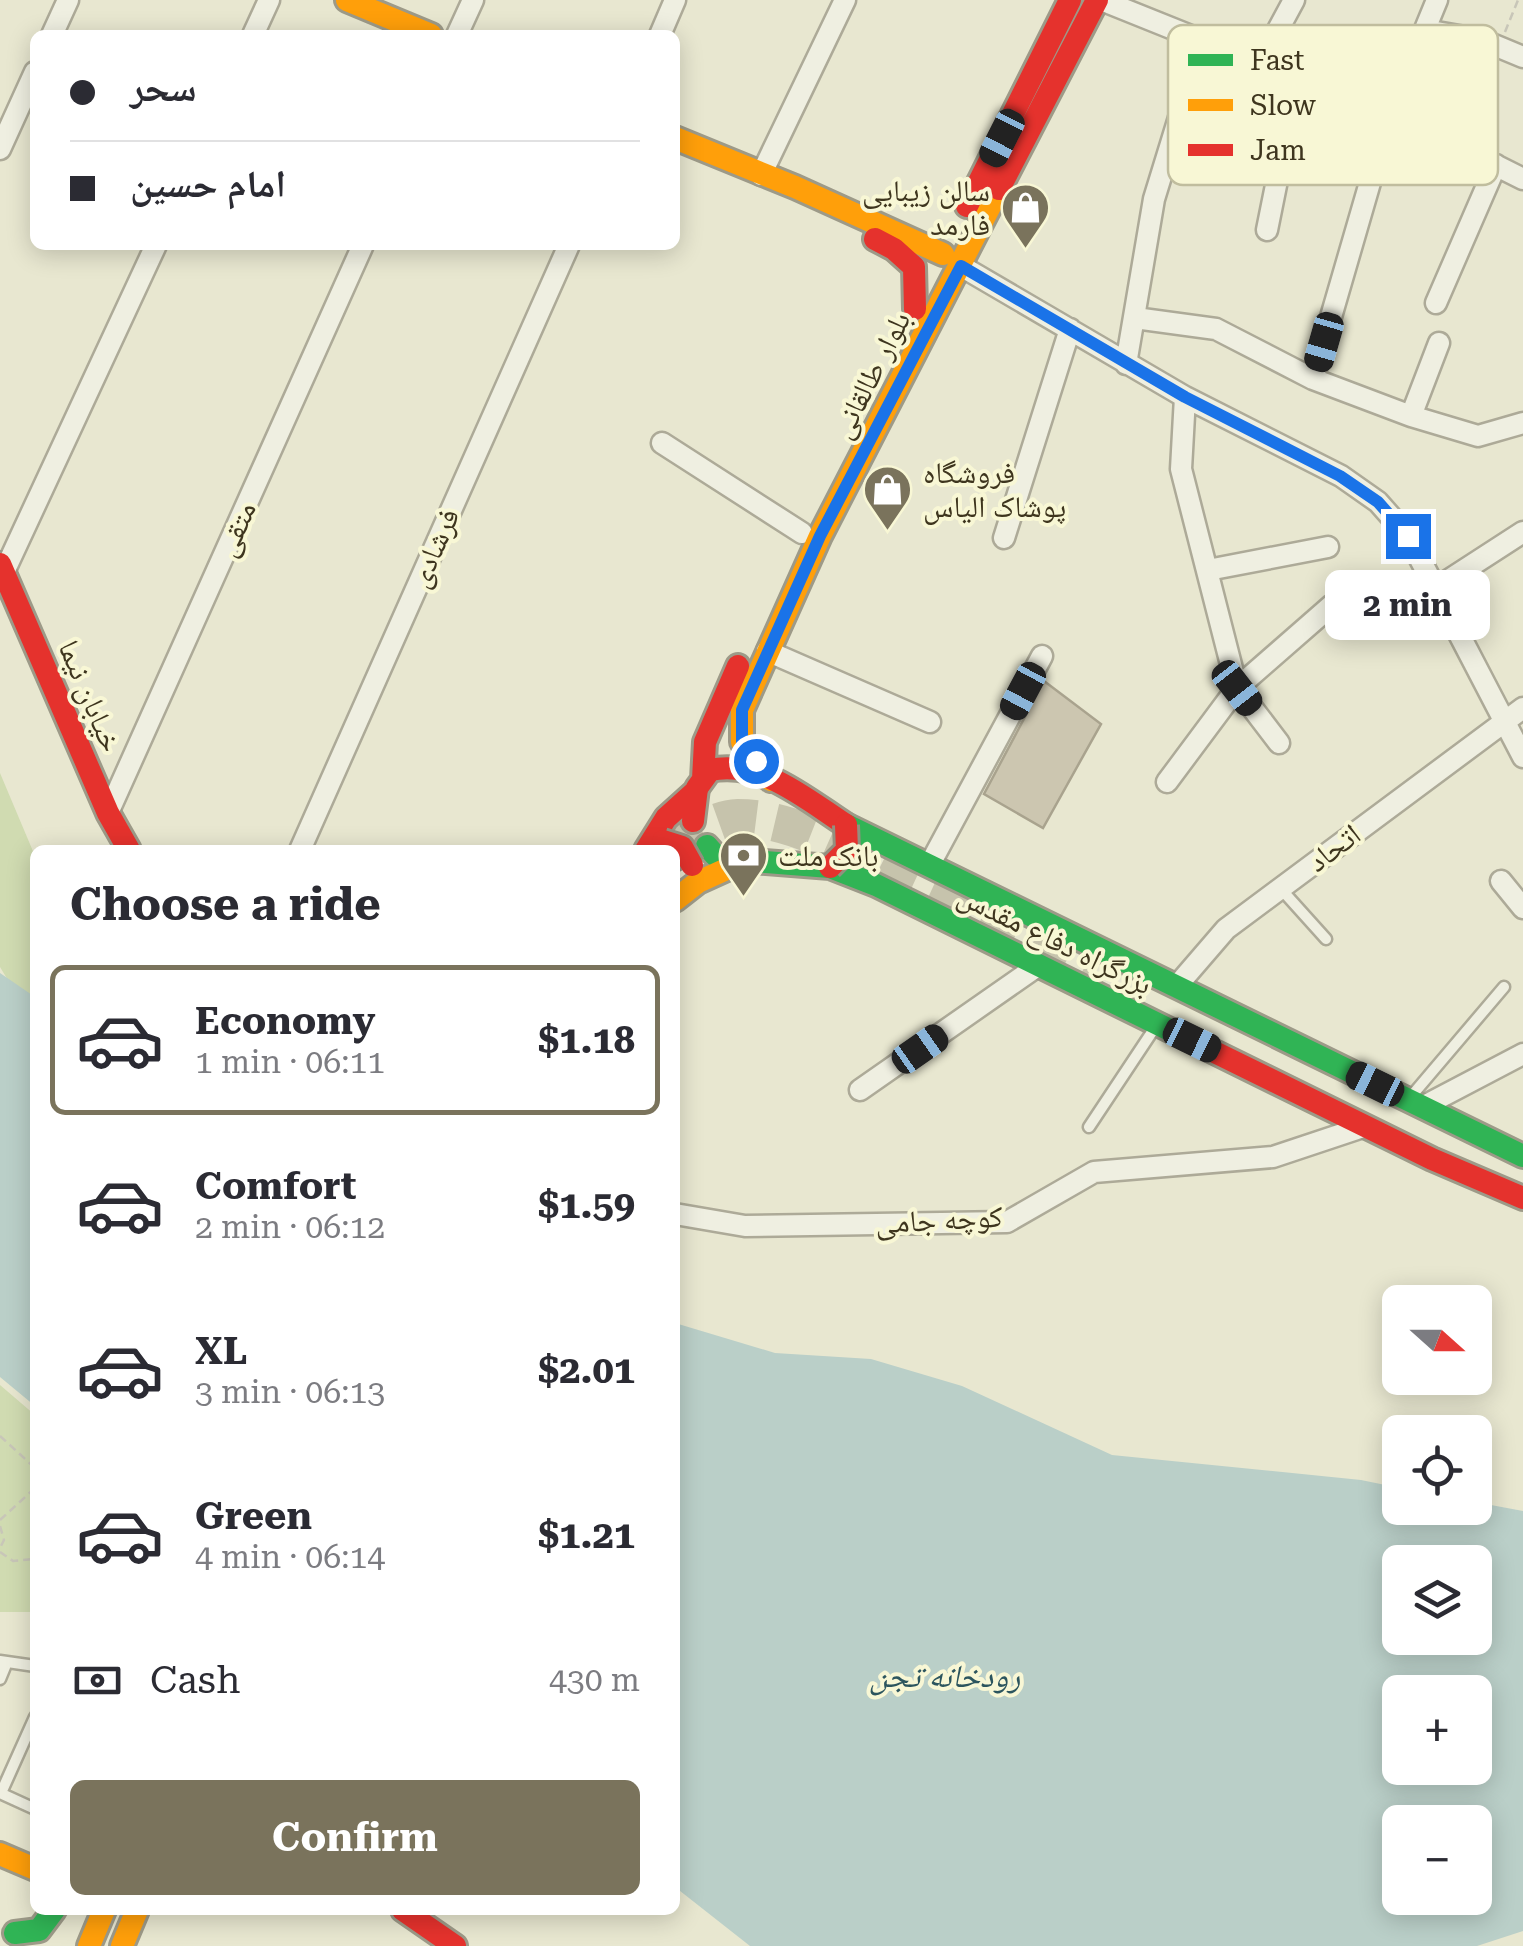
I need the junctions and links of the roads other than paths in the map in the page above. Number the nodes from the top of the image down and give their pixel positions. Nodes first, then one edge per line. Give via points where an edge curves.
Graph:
1 (68, 0) edge
2 (269, 0) edge
3 (347, 0) edge
4 (473, 0) edge
5 (675, 0) edge
6 (845, 0) edge
7 (1070, 0) edge
8 (1099, 0) edge
9 (1294, 0) edge
10 (1438, 0) edge
11 (1281, 25) edge
12 (1428, 25) edge
13 (1168, 29) edge
14 (54, 30) edge
15 (255, 30) edge
16 (419, 30) edge
17 (459, 30) edge
18 (662, 30) edge
19 (1498, 47) edge
20 (1523, 56) edge
21 (30, 83) edge
22 (680, 140) edge
23 (0, 149) edge
24 (1168, 154) edge
25 (1498, 166) edge
26 (761, 174) junction
27 (1523, 179) edge
28 (1276, 185) edge
29 (1370, 185) edge
30 (1487, 185) edge
31 (833, 205) junction
32 (1267, 230) dead end
33 (154, 250) edge
34 (361, 250) edge
35 (567, 250) edge
36 (953, 266) junction
37 (1436, 303) dead end
38 (915, 309) junction
39 (1135, 318) junction
40 (1070, 330) junction
41 (1439, 343) dead end
42 (1126, 364) junction
43 (1314, 379) junction
44 (1185, 397) junction
45 (1411, 416) junction
46 (1523, 423) edge
47 (662, 443) dead end
48 (802, 532) junction
49 (1523, 532) edge
50 (1004, 538) dead end
51 (1328, 547) dead end
52 (2, 568) edge
53 (1208, 570) junction
54 (1436, 589) junction
55 (1332, 606) dead end
56 (767, 651) junction
57 (1042, 656) dead end
58 (1237, 688) junction
59 (1523, 708) edge
60 (1502, 721) junction
61 (930, 722) dead end
62 (1279, 743) dead end
63 (1523, 757) edge
64 (771, 780) junction
65 (1166, 782) dead end
66 (700, 785) junction
67 (108, 813) junction
68 (846, 826) junction
69 (872, 843) junction
70 (126, 845) edge
71 (302, 845) edge
72 (654, 845) edge
73 (680, 846) edge
74 (742, 862) junction
75 (930, 864) junction
76 (850, 872) junction
77 (1501, 882) dead end
78 (1280, 888) junction
79 (680, 895) edge
80 (1523, 908) edge
81 (1326, 938) dead end
82 (1039, 965) junction
83 (1504, 987) dead end
84 (1165, 991) junction
85 (1158, 1024) junction
86 (1523, 1054) edge
87 (860, 1090) dead end
88 (1415, 1104) junction
89 (1366, 1126) junction
90 (1089, 1127) dead end
91 (1523, 1156) edge
92 (1523, 1198) edge
93 (680, 1215) edge
94 (4, 1662) edge
95 (30, 1665) edge
96 (0, 1679) edge
97 (30, 1728) edge
98 (0, 1793) edge
99 (30, 1807) edge
100 (0, 1854) edge
101 (30, 1867) edge
102 (51, 1915) edge
103 (102, 1915) edge
104 (135, 1915) edge
105 (410, 1915) edge
106 (13, 1932) edge
107 (89, 1946) edge
108 (122, 1946) edge
109 (455, 1946) edge

1 - 14 street
2 - 15 street
3 - 16 main road
4 - 17 street
5 - 18 street
6 - 26 street
7 - 36 main road, بلوار طالقانی
8 - 13 street
8 - 36 main road, بلوار طالقانی
9 - 11 street
10 - 12 street
19 - 20 street
21 - 23 street
22 - 26 main road
24 - 39 street
25 - 27 street
26 - 31 main road
28 - 32 street
29 - 43 street
30 - 37 street
31 - 36 main road
31 - 38 main road via 844,224 914,267
33 - 52 street
34 - 67 street, متقی
35 - 71 street, فرشادی
36 - 38 main road, بلوار طالقانی
36 - 40 street
36 - 56 main road, بلوار طالقانی
38 - 48 main road, بلوار طالقانی
39 - 42 street
39 - 43 street via 1216,328
40 - 42 street
40 - 50 street
41 - 45 street
42 - 44 street
43 - 45 street
44 - 53 street via 1181,469
44 - 54 street via 1378,502 1408,536
45 - 46 street via 1478,436
47 - 48 street
48 - 66 main road, بلوار طالقانی via 719,706 705,742
49 - 54 street
51 - 53 street
52 - 67 main road, خیابان نیما
53 - 58 street
54 - 60 street
55 - 58 street
56 - 61 street
56 - 64 main road, بلوار طالقانی via 742,710 742,742
57 - 75 street
58 - 62 street
58 - 65 street
59 - 60 street, اتحاد
60 - 63 street
60 - 78 street, اتحاد
64 - 66 main road via 734,764 715,768
64 - 68 main road, بزرگراه دفاع مقدس
66 - 72 main road via 666,818
66 - 74 main road, بلوار طالقانی via 693,821 721,858
67 - 70 main road, خیابان نیما
68 - 69 main road, بزرگراه دفاع مقدس
68 - 76 main road, bridge
69 - 75 main road, بزرگراه دفاع مقدس
69 - 76 main road via 853,855
73 - 79 main road, bridge via 692,865
74 - 76 main road
74 - 79 main road
75 - 84 main road, بزرگراه دفاع مقدس
76 - 82 main road, بزرگراه دفاع مقدس
77 - 80 street
78 - 81 lane
78 - 84 street, اتحاد via 1226,929
82 - 85 main road, بزرگراه دفاع مقدس
82 - 87 street
83 - 88 lane
84 - 88 main road, بزرگراه دفاع مقدس
85 - 89 main road, بزرگراه دفاع مقدس
85 - 90 lane
86 - 88 street
88 - 91 main road, بزرگراه دفاع مقدس
89 - 92 main road, بزرگراه دفاع مقدس
89 - 93 street, کوچه جامی via 1272,1157 1094,1172 1007,1222 745,1226
94 - 95 lane
94 - 96 lane
97 - 98 lane
98 - 99 lane
100 - 101 main road
102 - 106 main road via 40,1931
103 - 107 main road
104 - 108 main road
105 - 109 main road

